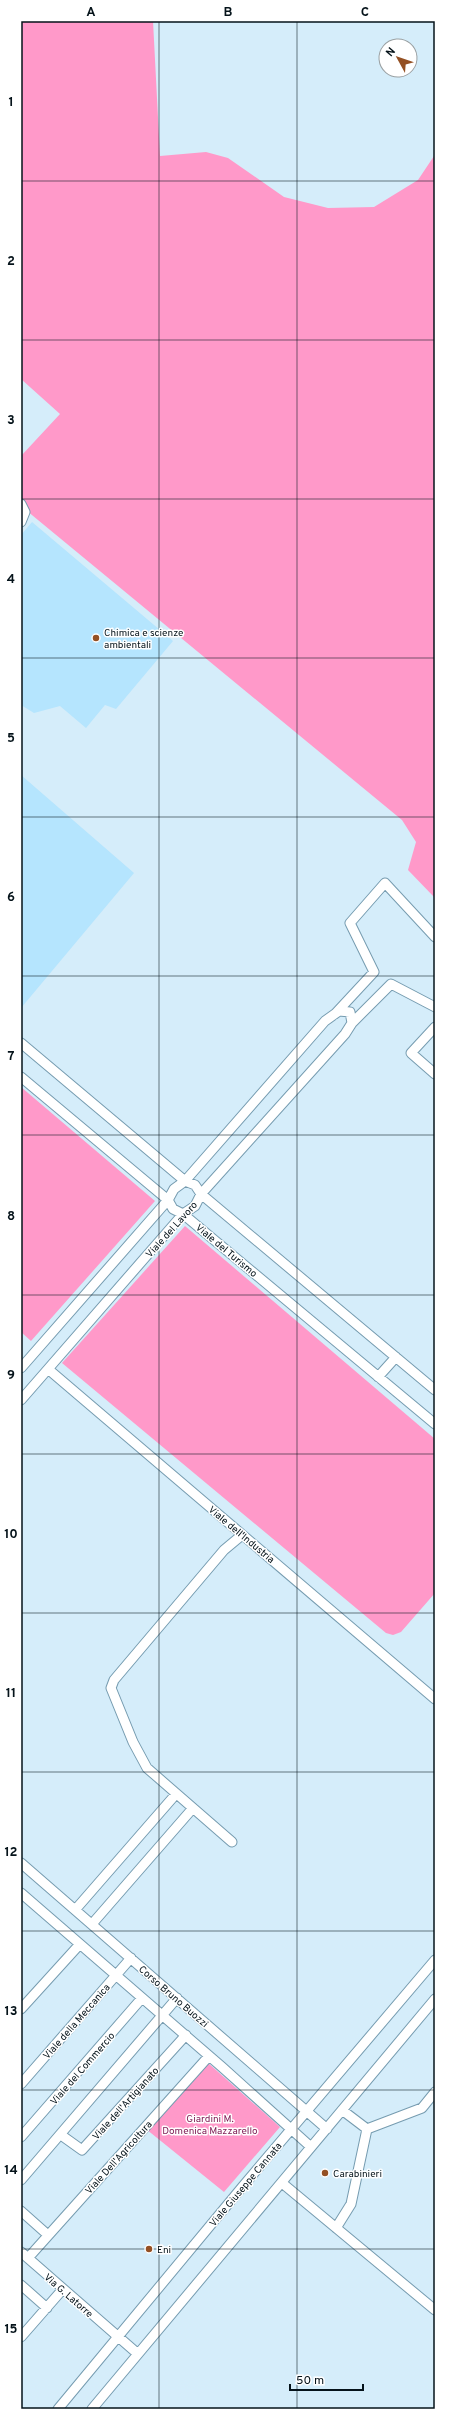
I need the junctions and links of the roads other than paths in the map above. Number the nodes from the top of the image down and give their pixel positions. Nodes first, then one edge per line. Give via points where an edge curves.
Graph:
1 (21, 504) edge
2 (21, 522) edge
3 (435, 936) edge
4 (435, 1007) edge
5 (335, 1014) junction
6 (352, 1023) junction
7 (435, 1027) edge
8 (21, 1043) edge
9 (433, 1068) edge
10 (21, 1077) edge
11 (185, 1181) junction
12 (200, 1194) junction
13 (168, 1200) junction
14 (183, 1214) junction
15 (396, 1358) junction
16 (21, 1368) edge
17 (48, 1370) junction
18 (378, 1377) junction
19 (435, 1390) edge
20 (21, 1400) edge
21 (435, 1424) edge
22 (242, 1535) junction
23 (435, 1699) edge
24 (176, 1794) junction
25 (193, 1808) junction
26 (232, 1842) dead end
27 (21, 1863) edge
28 (21, 1893) edge
29 (75, 1910) junction
30 (92, 1924) junction
31 (80, 1944) junction
32 (131, 1958) junction
33 (435, 1960) edge
34 (116, 1975) junction
35 (142, 1998) junction
36 (176, 1998) junction
37 (435, 1999) edge
38 (21, 2009) edge
39 (162, 2014) junction
40 (186, 2036) junction
41 (209, 2056) junction
42 (21, 2084) edge
43 (435, 2092) edge
44 (342, 2110) junction
45 (306, 2111) junction
46 (21, 2127) edge
47 (327, 2128) junction
48 (367, 2129) junction
49 (291, 2130) junction
50 (21, 2134) edge
51 (61, 2134) junction
52 (21, 2137) edge
53 (311, 2147) junction
54 (21, 2180) edge
55 (282, 2183) junction
56 (21, 2211) edge
57 (336, 2228) junction
58 (48, 2235) junction
59 (24, 2255) edge
60 (21, 2285) edge
61 (63, 2289) junction
62 (47, 2308) junction
63 (435, 2310) edge
64 (21, 2337) edge
65 (118, 2337) junction
66 (138, 2354) junction
67 (58, 2409) edge
68 (92, 2409) edge

1 - 2 street via 25,512
3 - 5 street, Viale del Lavoro via 385,883 350,923 374,972
4 - 6 street, Viale del Lavoro via 391,984
5 - 6 street via 338,1011 350,1012
5 - 11 street, Viale del Lavoro via 325,1021
6 - 12 street, Viale del Lavoro via 345,1034
7 - 9 street via 411,1053
8 - 11 street
10 - 13 street, Viale del Turismo
11 - 12 street via 195,1185
11 - 13 street, Viale del Lavoro via 174,1189
12 - 14 street, Viale del Lavoro via 195,1206
12 - 15 street
13 - 14 street, Viale del Turismo via 173,1209
13 - 16 street, Viale del Lavoro
14 - 17 street, Viale del Lavoro
14 - 18 street, Viale del Turismo
15 - 18 street
15 - 19 street
17 - 20 street, Viale del Lavoro
17 - 22 street, Viale dell'Industria
18 - 21 street, Viale del Turismo
22 - 23 street, Viale dell'Industria
22 - 24 street via 224,1550 114,1680 111,1688 133,1742 147,1768
24 - 25 street
24 - 29 street
25 - 26 street
25 - 30 street
27 - 29 street, Corso Bruno Buozzi
28 - 31 street
29 - 30 street, Corso Bruno Buozzi
30 - 32 street, Corso Bruno Buozzi
31 - 34 street
31 - 38 street
32 - 34 street, Viale della Meccanica
32 - 36 street, Corso Bruno Buozzi
33 - 45 street, Viale Giuseppe Cannata
34 - 35 street
34 - 42 street, Viale della Meccanica
35 - 39 street
35 - 52 street, Viale del Commercio
36 - 39 street
36 - 45 street, Corso Bruno Buozzi
37 - 44 street
39 - 40 street
39 - 51 street
40 - 41 street
40 - 51 street, Viale dell'Artigianato via 82,2150
41 - 49 street
41 - 58 street, Viale Dell'Agricoltura
43 - 48 street via 422,2108
44 - 47 street
44 - 48 street
45 - 47 street, Corso Bruno Buozzi
45 - 49 street, Viale Giuseppe Cannata
46 - 50 street
47 - 53 street
48 - 57 street via 351,2204
49 - 53 street
49 - 65 street, Viale Giuseppe Cannata
51 - 54 street
53 - 55 street
55 - 57 street
55 - 66 street
56 - 58 street
57 - 63 street
58 - 59 street, Viale Dell'Agricoltura
59 - 61 street, Via G. Latorre
60 - 62 street
61 - 62 street
61 - 65 street, Via G. Latorre
62 - 64 street
65 - 66 street, Via G. Latorre
65 - 67 street, Viale Giuseppe Cannata
66 - 68 street

